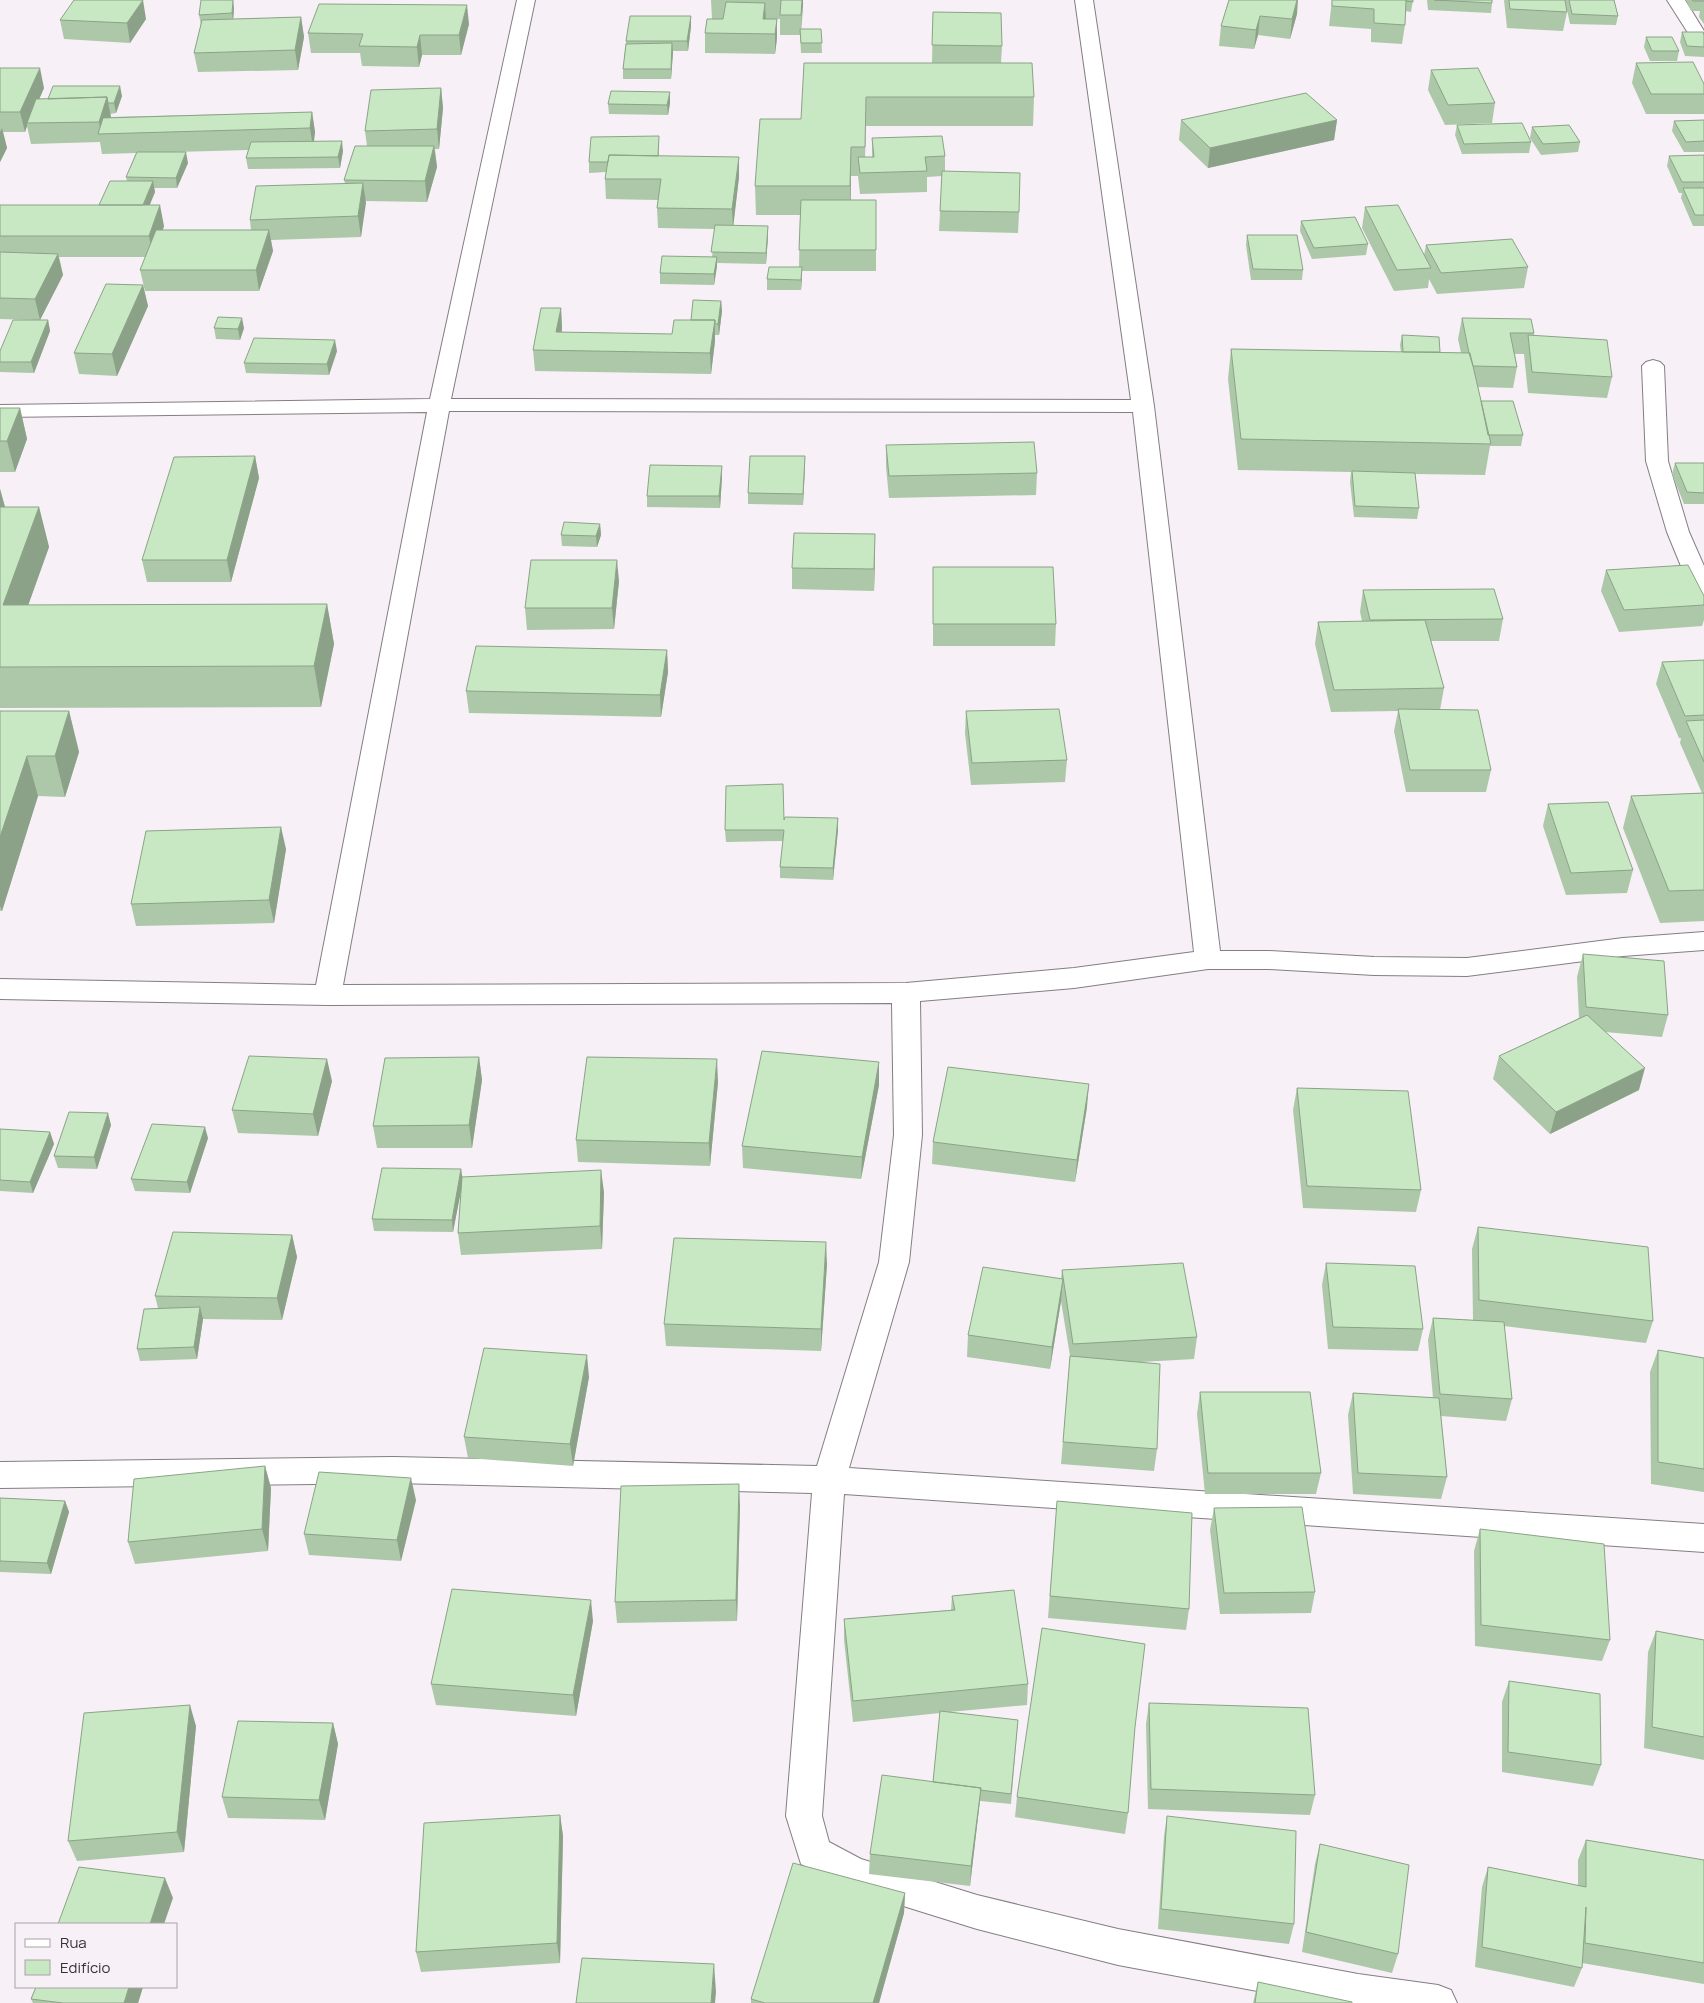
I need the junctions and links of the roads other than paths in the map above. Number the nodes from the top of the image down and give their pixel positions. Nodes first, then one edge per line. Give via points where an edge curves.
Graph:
1 (526, 0) edge
2 (1084, 0) edge
3 (1676, 0) edge
4 (1696, 32) edge
5 (1653, 366) dead end
6 (439, 405) junction
7 (1142, 406) junction
8 (0, 411) edge
9 (1704, 593) edge
10 (1704, 942) edge
11 (1208, 960) junction
12 (0, 989) edge
13 (906, 993) junction
14 (328, 995) junction
15 (0, 1475) edge
16 (829, 1480) junction
17 (1704, 1538) edge
18 (1438, 2003) edge

1 - 6 street
2 - 7 street
3 - 4 street
5 - 9 street via 1657,461 1678,532
6 - 7 street
6 - 8 street
6 - 14 street
7 - 11 street
10 - 11 street via 1623,947 1467,967
11 - 13 street via 1074,978
12 - 14 street
13 - 14 street
13 - 16 street via 908,1135 894,1262
15 - 16 street via 393,1470
16 - 17 street
16 - 18 street via 804,1816 814,1852 861,1876 977,1912 1108,1945 1358,1992

